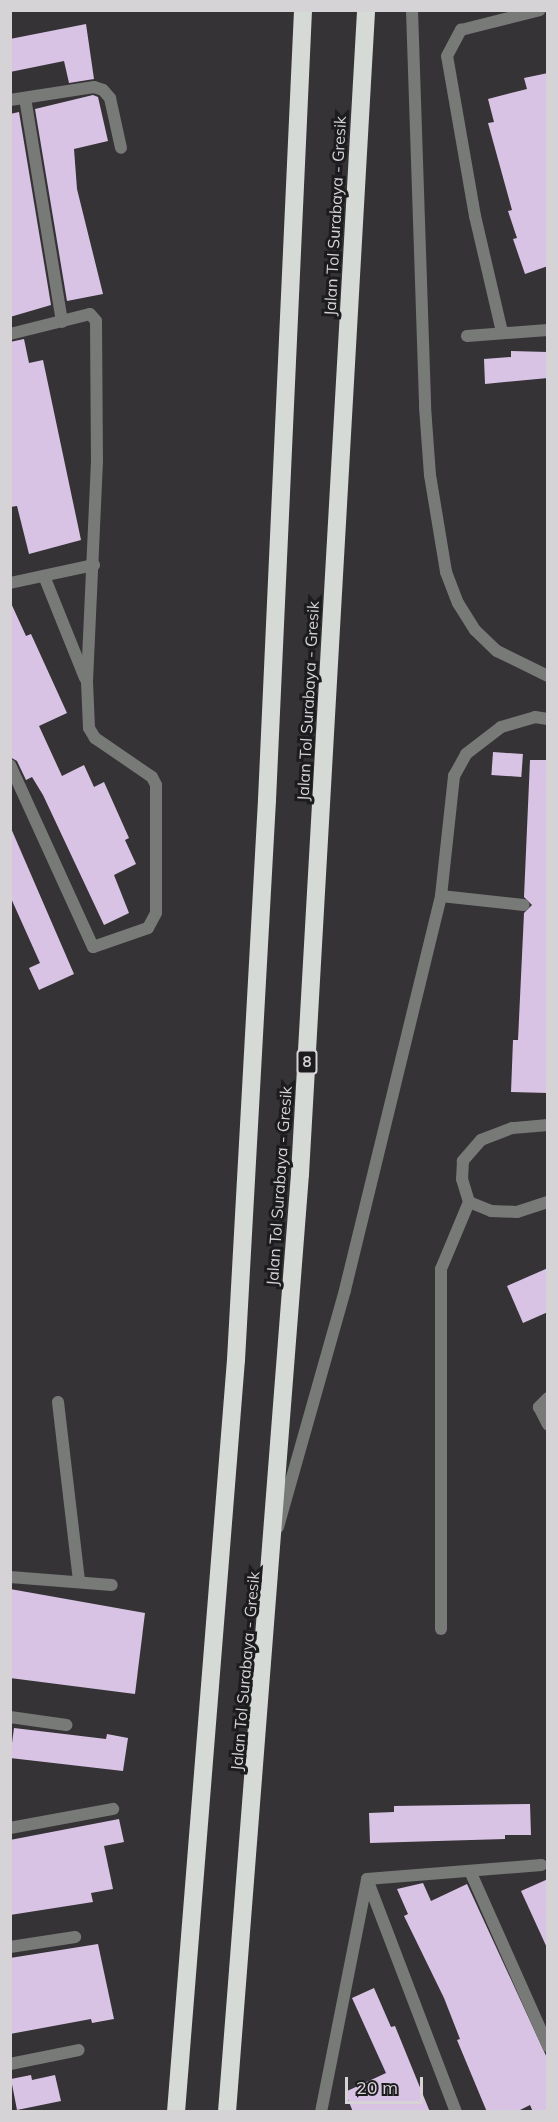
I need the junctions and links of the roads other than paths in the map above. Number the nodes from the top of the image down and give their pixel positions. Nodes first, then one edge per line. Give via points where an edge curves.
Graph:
1 (303, 10) edge
2 (366, 10) edge
3 (412, 10) edge
4 (540, 10) edge
5 (25, 98) junction
6 (10, 100) edge
7 (121, 148) dead end
8 (62, 322) junction
9 (548, 330) edge
10 (502, 332) junction
11 (10, 334) edge
12 (467, 336) dead end
13 (94, 565) junction
14 (44, 576) junction
15 (10, 583) edge
16 (548, 676) edge
17 (87, 682) junction
18 (548, 719) edge
19 (10, 765) edge
20 (441, 896) junction
21 (524, 905) dead end
22 (548, 1125) edge
23 (469, 1202) junction
24 (548, 1202) edge
25 (548, 1398) edge
26 (58, 1402) dead end
27 (548, 1425) edge
28 (275, 1540) junction
29 (10, 1576) edge
30 (79, 1582) junction
31 (112, 1584) dead end
32 (441, 1629) dead end
33 (10, 1717) edge
34 (66, 1725) dead end
35 (113, 1809) dead end
36 (10, 1828) edge
37 (541, 1865) dead end
38 (470, 1871) junction
39 (368, 1879) junction
40 (75, 1937) dead end
41 (10, 1947) edge
42 (548, 2046) edge
43 (79, 2050) dead end
44 (10, 2064) edge
45 (323, 2093) junction
46 (176, 2112) edge
47 (228, 2112) edge
48 (321, 2112) edge
49 (330, 2112) edge
50 (456, 2112) edge

1 - 46 highway, Jalan Tol Surabaya - Gresik via 267,800 236,1360
2 - 28 highway, Jalan Tol Surabaya - Gresik / 8 via 300,1174
3 - 16 street via 429,475 447,572 458,603 475,630 497,651
4 - 10 street via 461,30 447,56 475,216
5 - 6 street
5 - 7 street via 94,87 103,90 110,98
5 - 8 street
8 - 11 street
8 - 13 street via 90,314 96,321
9 - 10 street
10 - 12 street
13 - 14 street
13 - 17 street
14 - 15 street
14 - 17 street
17 - 19 street via 92,734 152,777 156,784 156,913 148,928 99,948 90,942
18 - 20 street via 535,717 501,727 466,754 454,776
20 - 21 street
20 - 28 street via 345,1290
22 - 23 street via 512,1128 481,1140 463,1161 462,1179
23 - 24 street via 491,1211 517,1212
23 - 32 street via 441,1269
25 - 27 street via 538,1407
26 - 30 street
28 - 47 highway, Jalan Tol Surabaya - Gresik / 8
29 - 30 street
30 - 31 street
33 - 34 street
35 - 36 street
37 - 38 street
38 - 39 street
38 - 42 street
39 - 45 street
39 - 50 street
40 - 41 street
43 - 44 street
45 - 48 street
45 - 49 street

